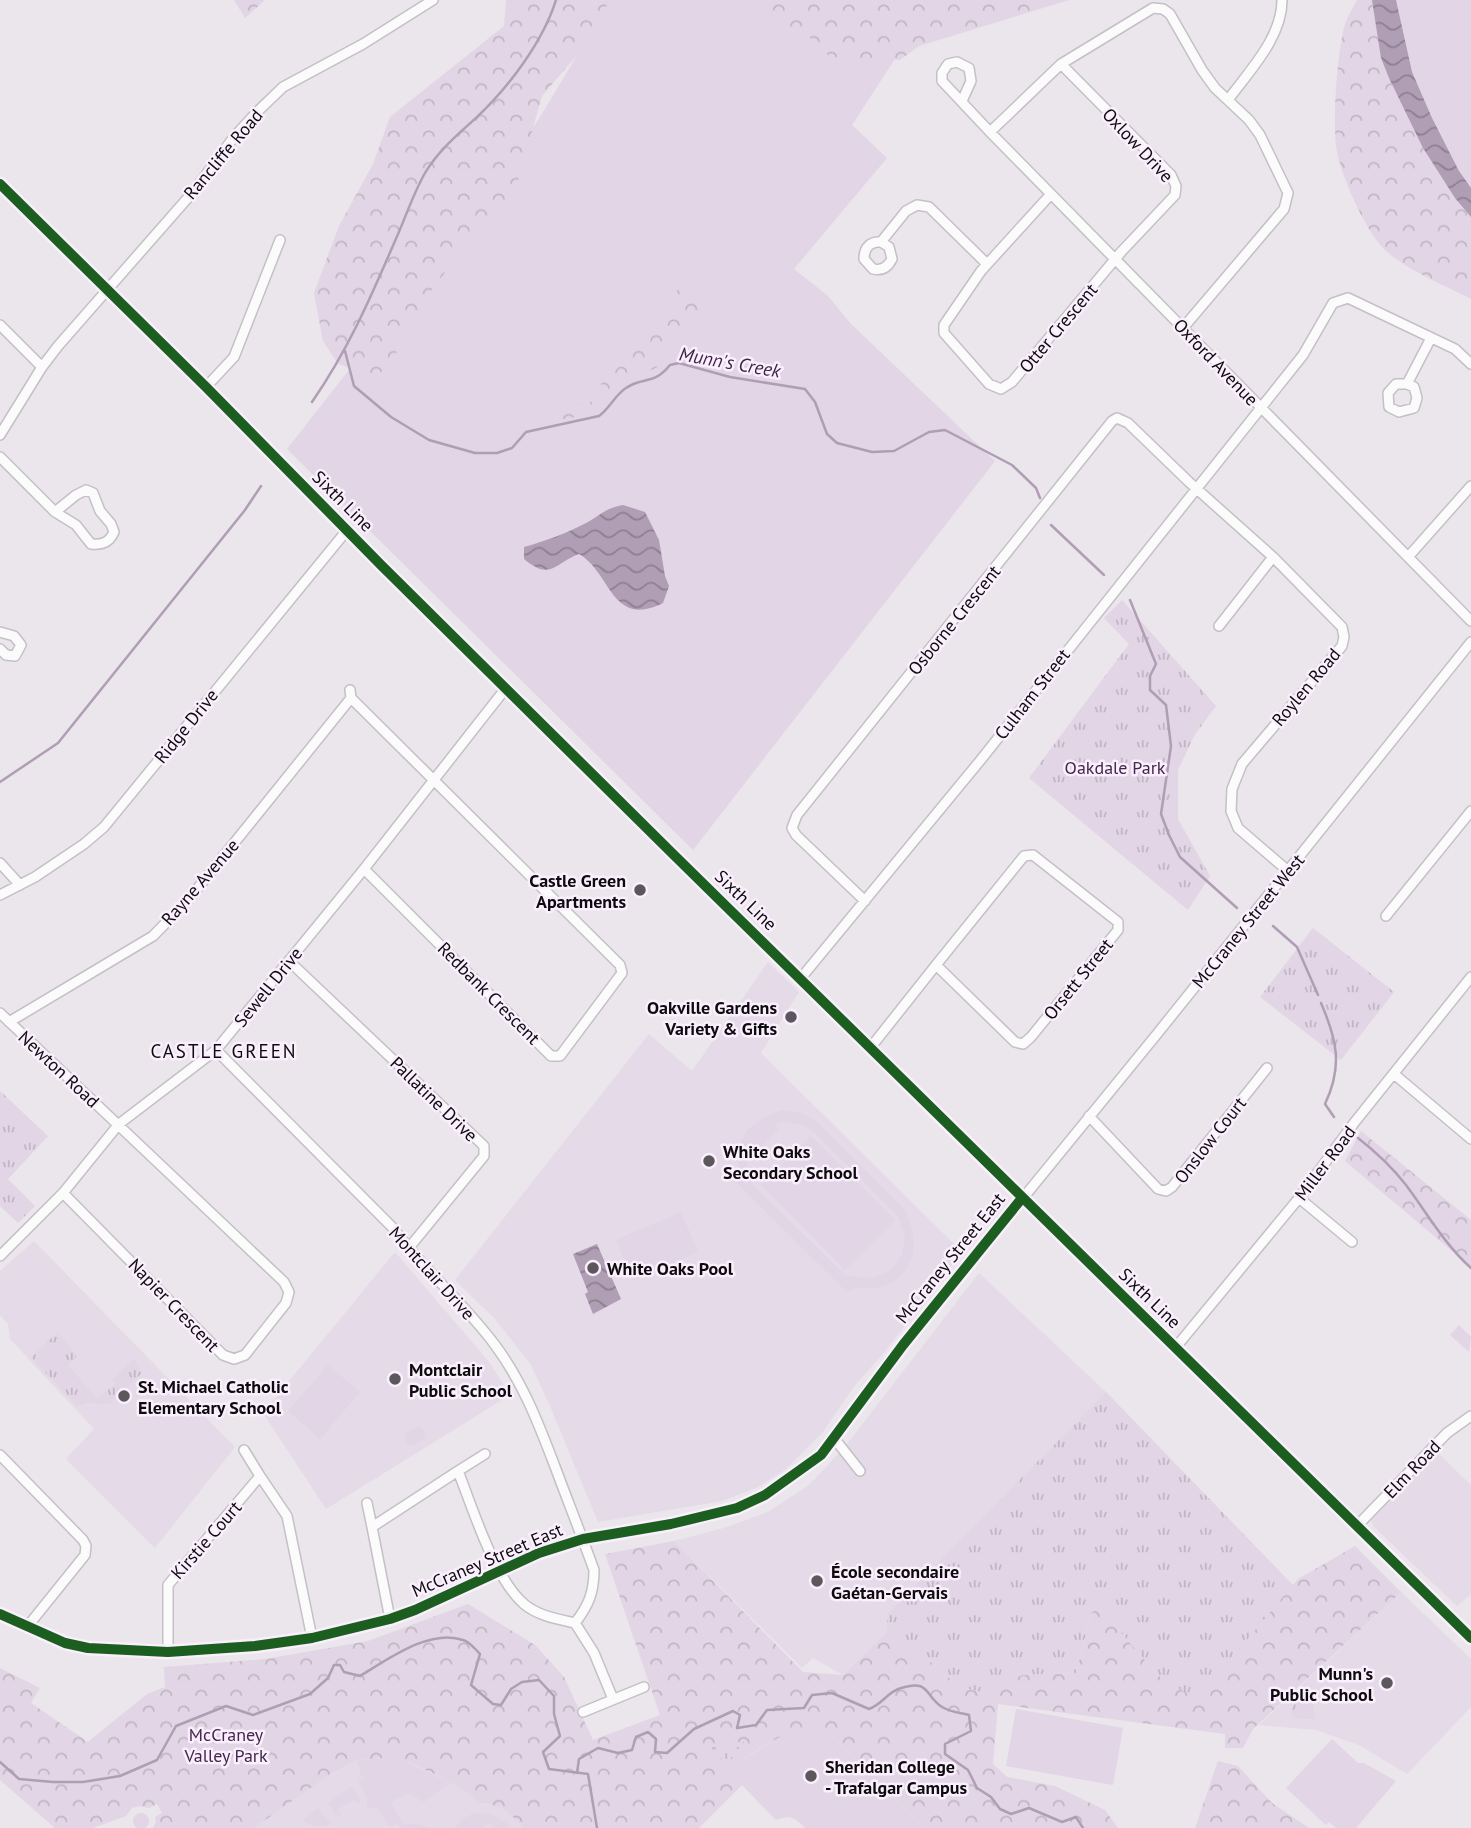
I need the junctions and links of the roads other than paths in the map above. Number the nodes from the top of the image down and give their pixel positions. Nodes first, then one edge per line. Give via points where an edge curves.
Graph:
1 (433, 0) edge
2 (1282, 0) edge
3 (1061, 64) junction
4 (1228, 100) junction
5 (962, 101) dead end
6 (990, 132) junction
7 (0, 184) edge
8 (1051, 194) junction
9 (280, 240) dead end
10 (881, 242) dead end
11 (1115, 259) junction
12 (987, 264) junction
13 (107, 291) junction
14 (0, 326) edge
15 (1183, 328) junction
16 (1431, 338) junction
17 (1471, 364) edge
18 (42, 367) junction
19 (1407, 384) dead end
20 (206, 387) junction
21 (1260, 407) junction
22 (0, 435) edge
23 (0, 457) edge
24 (1471, 486) edge
25 (1196, 488) junction
26 (55, 512) junction
27 (348, 528) junction
28 (1273, 557) junction
29 (1408, 557) junction
30 (1471, 621) edge
31 (1219, 626) dead end
32 (0, 632) edge
33 (1471, 642) edge
34 (0, 649) edge
35 (506, 688) junction
36 (433, 781) junction
37 (1471, 811) edge
38 (0, 863) edge
39 (364, 869) junction
40 (1288, 871) junction
41 (20, 885) junction
42 (0, 895) edge
43 (865, 901) junction
44 (1386, 916) dead end
45 (289, 961) junction
46 (936, 965) junction
47 (1471, 977) edge
48 (801, 978) junction
49 (0, 1013) edge
50 (9, 1022) junction
51 (871, 1047) junction
52 (216, 1049) junction
53 (1267, 1068) dead end
54 (1394, 1074) junction
55 (1089, 1116) junction
56 (120, 1124) junction
57 (1471, 1139) edge
58 (63, 1192) junction
59 (1022, 1198) junction
60 (1299, 1198) junction
61 (1352, 1242) dead end
62 (408, 1249) junction
63 (0, 1256) edge
64 (1176, 1347) junction
65 (1471, 1416) edge
66 (834, 1438) junction
67 (244, 1450) dead end
68 (485, 1454) dead end
69 (0, 1455) edge
70 (458, 1471) junction
71 (860, 1471) dead end
72 (260, 1476) junction
73 (367, 1503) dead end
74 (1357, 1526) junction
75 (372, 1527) junction
76 (583, 1539) junction
77 (501, 1571) junction
78 (0, 1614) edge
79 (390, 1619) junction
80 (575, 1623) junction
81 (27, 1627) junction
82 (312, 1637) junction
83 (1471, 1638) edge
84 (168, 1652) junction
85 (644, 1687) dead end
86 (613, 1699) junction
87 (583, 1712) dead end

1 - 13 street, Rancliffe Road via 283,87 234,137
2 - 4 street via 1276,33
3 - 4 street via 1153,8 1163,9 1175,21 1202,70
3 - 6 street
3 - 11 street, Oxlow Drive via 1171,175 1176,186 1170,202
4 - 15 street via 1260,135 1288,193 1284,209
5 - 6 street, Oxford Avenue
6 - 8 street, Oxford Avenue
7 - 13 street, Sixth Line
8 - 11 street, Oxford Avenue
8 - 12 street, Otter Crescent
9 - 20 street via 234,357
10 - 12 street via 906,211 917,205 929,207
11 - 12 street, Otter Crescent via 1012,382 1001,389 989,384 944,333 944,325
11 - 15 street, Oxford Avenue
13 - 18 street, Rancliffe Road
13 - 20 street, Sixth Line
14 - 18 street
15 - 21 street, Oxford Avenue
16 - 17 street via 1455,349
16 - 19 street
16 - 21 street, Culham Street via 1348,298 1340,299 1303,355
18 - 22 street, Rancliffe Road
20 - 27 street, Sixth Line
21 - 25 street, Culham Street
21 - 29 street, Oxford Avenue
23 - 26 street
24 - 29 street
25 - 28 street, Roylen Road
25 - 43 street, Culham Street
25 - 43 street, Osborne Crescent via 1128,422 1112,421 797,815 792,828 796,835
26 - 26 street via 76,525 91,544 110,540 114,532 93,492 76,495
27 - 35 street, Sixth Line
27 - 41 street, Ridge Drive via 104,827
28 - 31 street
28 - 40 street, Roylen Road via 1342,627 1344,637 1342,646 1242,764 1231,789 1231,811 1238,828
29 - 30 street, Oxford Avenue
32 - 34 street via 14,636 21,645 15,656
33 - 40 street, McCraney Street West
35 - 36 street, Sewell Drive
35 - 48 street, Sixth Line
36 - 39 street, Sewell Drive
36 - 39 street, Redbank Crescent via 620,965 622,973 560,1056 551,1056
36 - 50 street, Rayne Avenue via 351,694 189,899 153,936
37 - 44 street
38 - 41 street
39 - 45 street, Sewell Drive
40 - 55 street, McCraney Street West
41 - 42 street, Ridge Drive
43 - 48 street, Culham Street
45 - 52 street, Sewell Drive
45 - 62 street, Pallatine Drive via 484,1146 484,1156
46 - 46 street, Orsett Street via 1024,856 1033,855 1118,922 1118,930 1023,1044 1014,1042
46 - 51 street, Orsett Street
47 - 54 street, Miller Road
48 - 51 street, Sixth Line
49 - 50 street, Newton Road
50 - 56 street, Newton Road
51 - 59 street, Sixth Line
52 - 56 street, Sewell Drive
52 - 62 street, Montclair Drive via 393,1228
53 - 55 street, Onslow Court via 1166,1191 1158,1189
54 - 57 street
54 - 60 street, Miller Road
55 - 59 street, McCraney Street West
56 - 58 street, Sewell Drive
56 - 58 street, Napier Crescent via 284,1282 289,1292 286,1303 245,1354 234,1359 223,1355
58 - 63 street, Sewell Drive
59 - 64 street, Sixth Line
59 - 66 street, McCraney Street East
60 - 61 street
60 - 64 street, Miller Road
62 - 76 street, Montclair Drive via 450,1291 511,1368 533,1409
64 - 74 street, Sixth Line
65 - 74 street, Elm Road via 1447,1433
66 - 71 street
66 - 76 street, McCraney Street East via 821,1455 792,1476 737,1508
67 - 72 street
68 - 70 street
69 - 81 street via 86,1546 85,1555
70 - 75 street
70 - 77 street
72 - 82 street via 287,1516
72 - 84 street, Kirstie Court via 168,1584
73 - 75 street
74 - 83 street, Sixth Line
75 - 79 street
76 - 77 street, McCraney Street East
76 - 80 street, Montclair Drive via 594,1570 594,1589
77 - 79 street, McCraney Street East
77 - 80 street via 527,1606
78 - 81 street, McCraney Street East
79 - 82 street, McCraney Street East
80 - 86 street via 594,1653
81 - 84 street, McCraney Street East via 89,1648
82 - 84 street, McCraney Street East
85 - 86 street
86 - 87 street

